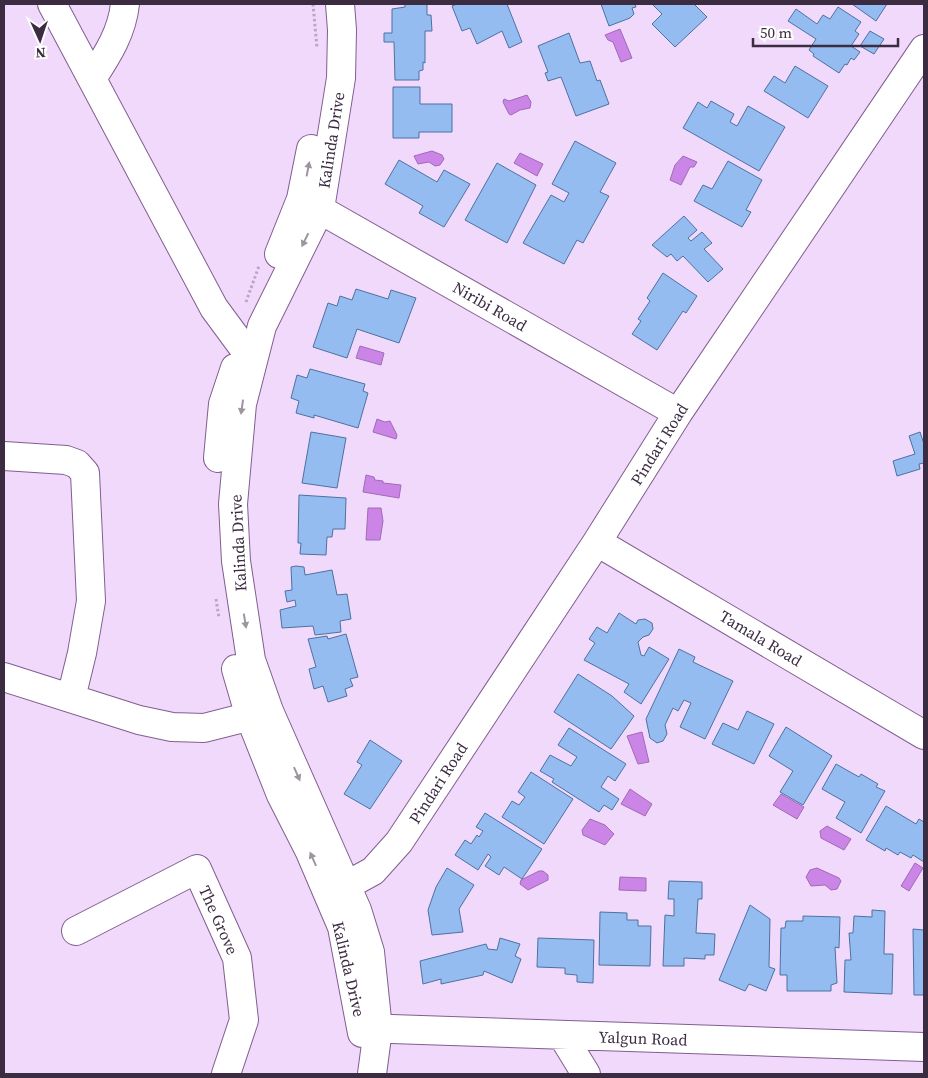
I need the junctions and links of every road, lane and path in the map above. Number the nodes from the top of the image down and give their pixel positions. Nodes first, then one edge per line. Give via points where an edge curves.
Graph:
1 (52, 4) edge
2 (126, 4) edge
3 (313, 4) edge
4 (324, 4) edge
5 (340, 4) edge
6 (924, 49) edge
7 (317, 57) dead end
8 (93, 77) junction
9 (311, 204) junction
10 (262, 259) dead end
11 (239, 342) junction
12 (678, 413) junction
13 (4, 456) edge
14 (598, 542) junction
15 (216, 593) dead end
16 (220, 620) dead end
17 (4, 677) edge
18 (71, 698) junction
19 (259, 714) junction
20 (924, 735) edge
21 (343, 903) junction
22 (76, 931) dead end
23 (370, 1029) junction
24 (562, 1035) junction
25 (924, 1047) edge
26 (226, 1074) edge
27 (360, 1074) edge
28 (372, 1074) edge
29 (586, 1074) edge

1 - 8 street
2 - 8 street via 116,39
3 - 7 path
9 -> 4 street, Kalinda Drive via 325,68 327,24
5 - 9 street, Kalinda Drive via 341,78
6 - 12 street, Pindari Road
8 - 11 street via 214,308
9 - 11 street, Kalinda Drive
9 - 12 street, Niribi Road
9 -> 19 street, Kalinda Drive via 262,326 242,404 234,504 236,561
10 - 11 path via 247,299
11 - 19 street, Kalinda Drive via 223,404 216,487 222,596 234,665
12 - 14 street, Pindari Road
13 - 18 street via 66,460 78,464 85,473 91,601
14 - 20 street, Tamala Road
14 - 21 street, Pindari Road via 399,842
15 - 16 path
17 - 18 street
18 - 19 street via 172,727 204,728
19 - 21 street, Kalinda Drive
21 - 23 street, Kalinda Drive via 370,952
22 - 26 street, The Grove via 196,869 237,958 244,1020
23 - 24 street, Yalgun Road
23 - 27 street, Kalinda Drive
23 - 28 street, Kalinda Drive
24 - 25 street, Yalgun Road
24 - 29 street

